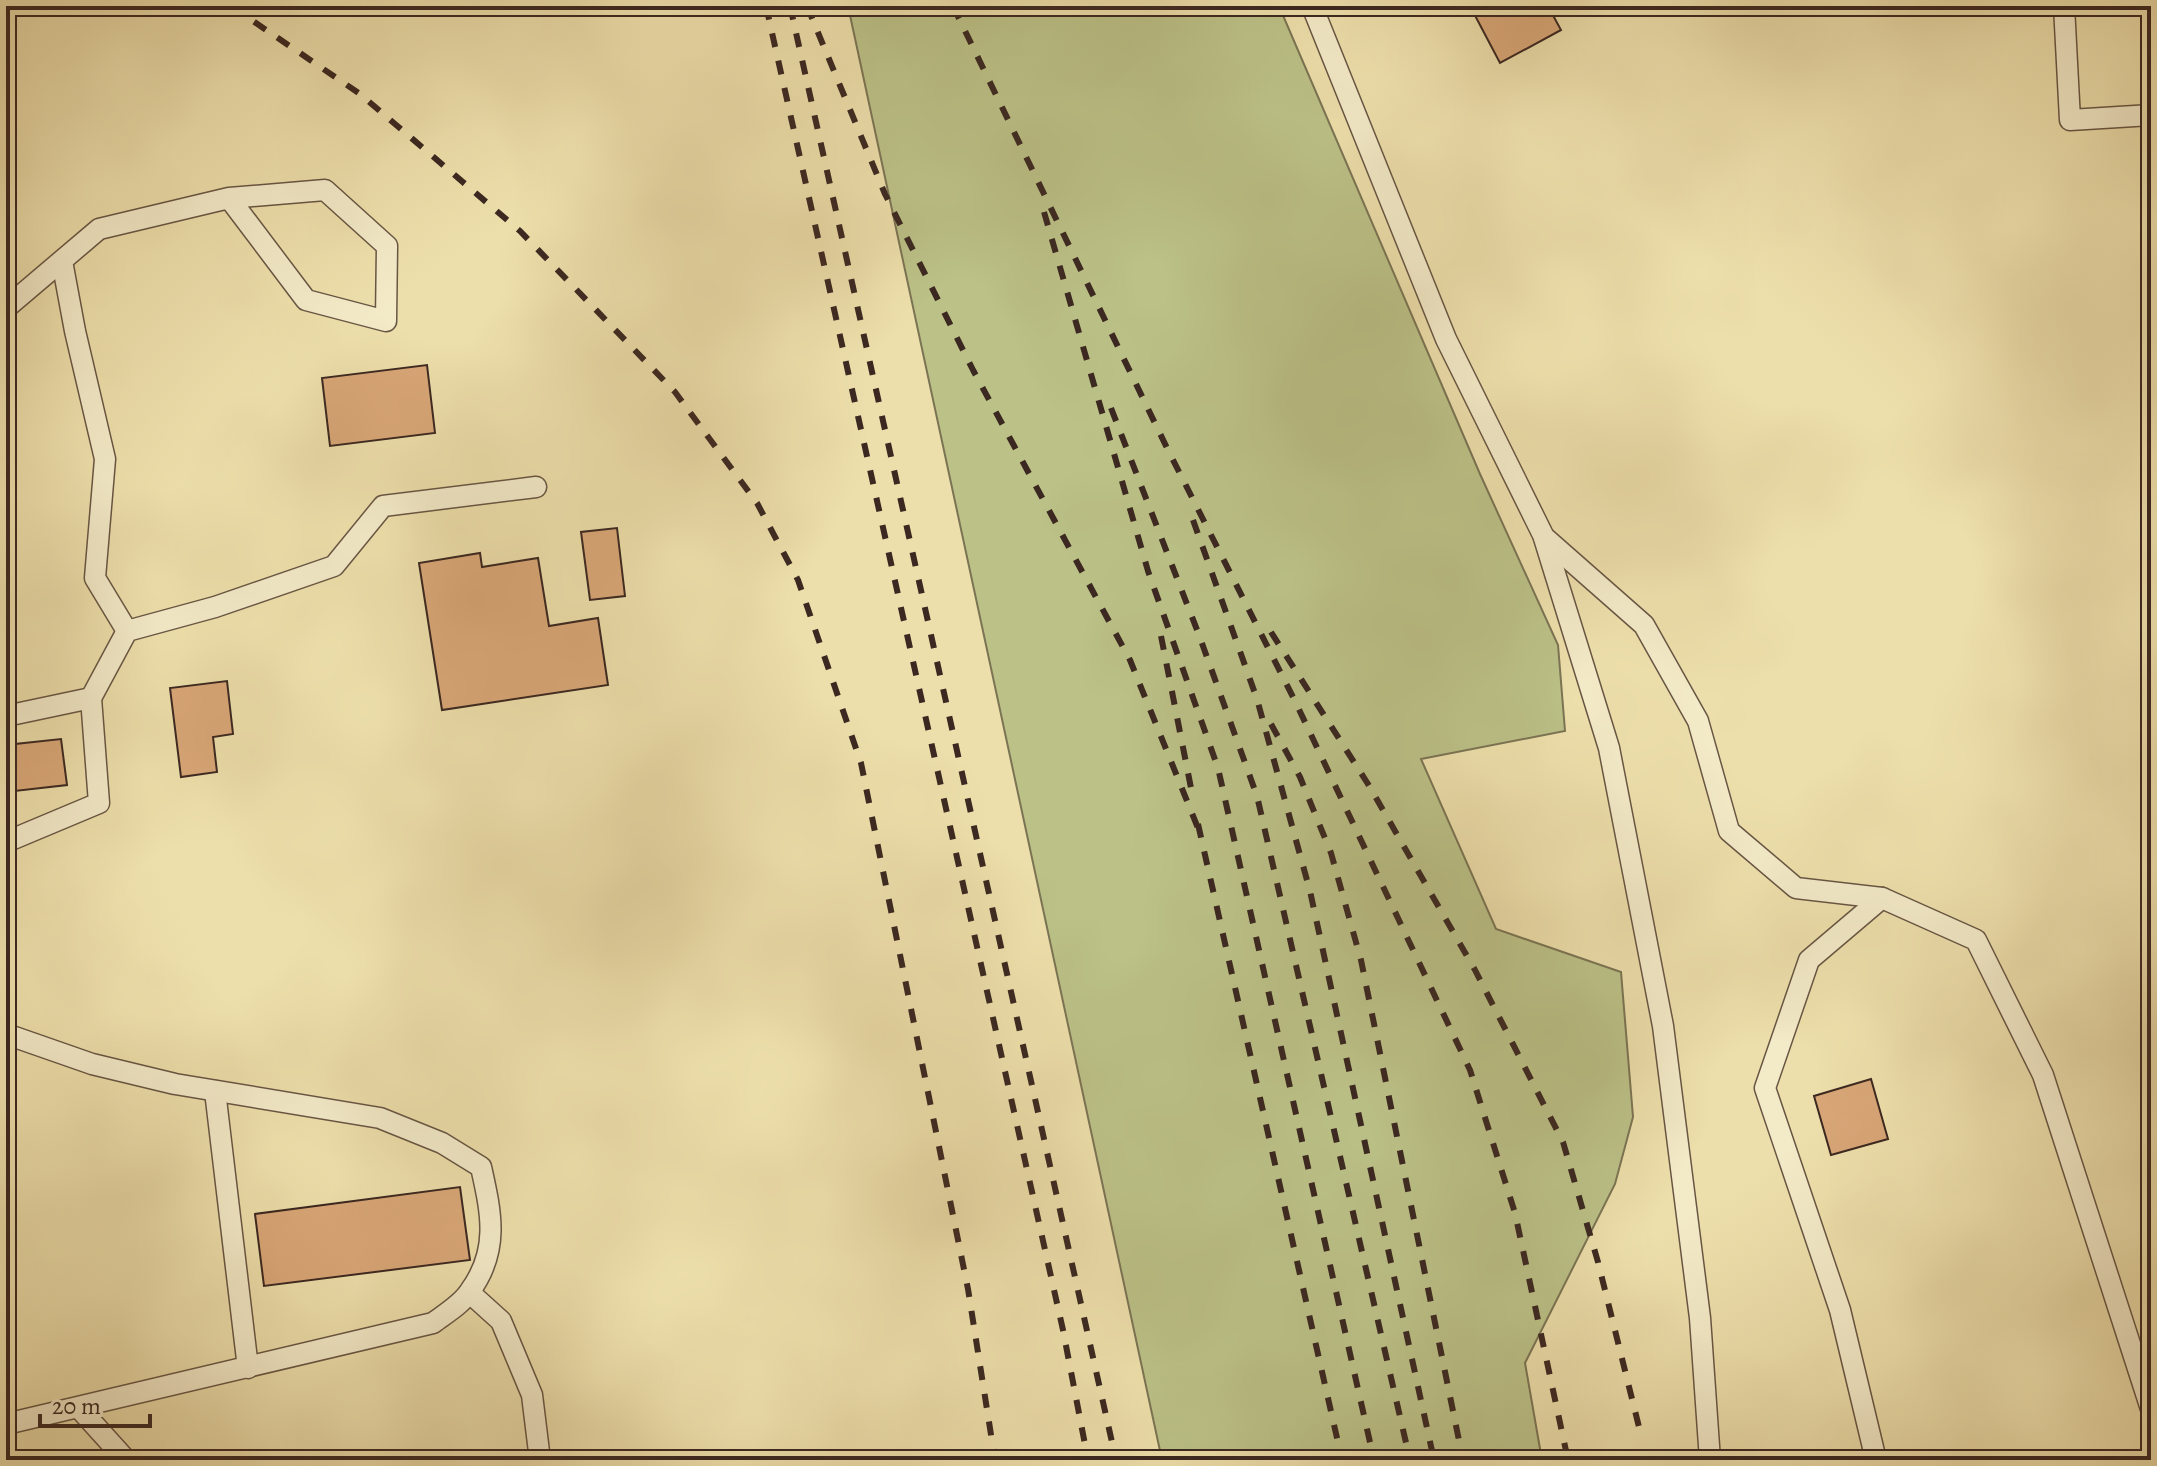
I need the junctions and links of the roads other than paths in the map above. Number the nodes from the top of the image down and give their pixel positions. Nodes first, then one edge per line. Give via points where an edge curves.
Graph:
1 (1312, 6) edge
2 (2064, 6) edge
3 (2151, 115) edge
4 (229, 198) junction
5 (62, 261) junction
6 (6, 308) edge
7 (536, 487) dead end
8 (1544, 537) junction
9 (127, 631) junction
10 (91, 698) junction
11 (6, 716) edge
12 (6, 842) edge
13 (1882, 898) junction
14 (6, 1034) edge
15 (215, 1091) junction
16 (470, 1293) junction
17 (248, 1368) junction
18 (79, 1408) junction
19 (2151, 1409) edge
20 (6, 1424) edge
21 (126, 1460) edge
22 (540, 1460) edge
23 (1710, 1460) edge
24 (1876, 1460) edge

1 - 8 lane via 1446,339
2 - 3 lane via 2070,120
4 - 4 lane via 325,190 387,246 386,321 306,300
4 - 5 lane via 99,229
5 - 6 lane
5 - 9 lane via 105,459 95,578
7 - 9 lane via 383,506 334,566
8 - 13 lane via 1644,625 1698,721 1729,831 1796,888
8 - 23 lane via 1609,748 1663,1026 1700,1318
9 - 10 lane
10 - 11 lane
10 - 12 lane via 99,803
13 - 19 lane via 1976,940 2043,1075
13 - 24 lane via 1809,960 1765,1088 1840,1310
14 - 15 lane via 92,1064
15 - 16 lane via 380,1118 442,1143 481,1167 491,1211 489,1256
15 - 17 lane
16 - 17 lane via 433,1323
16 - 22 lane via 501,1321 532,1395
17 - 18 lane
18 - 20 lane
18 - 21 lane

